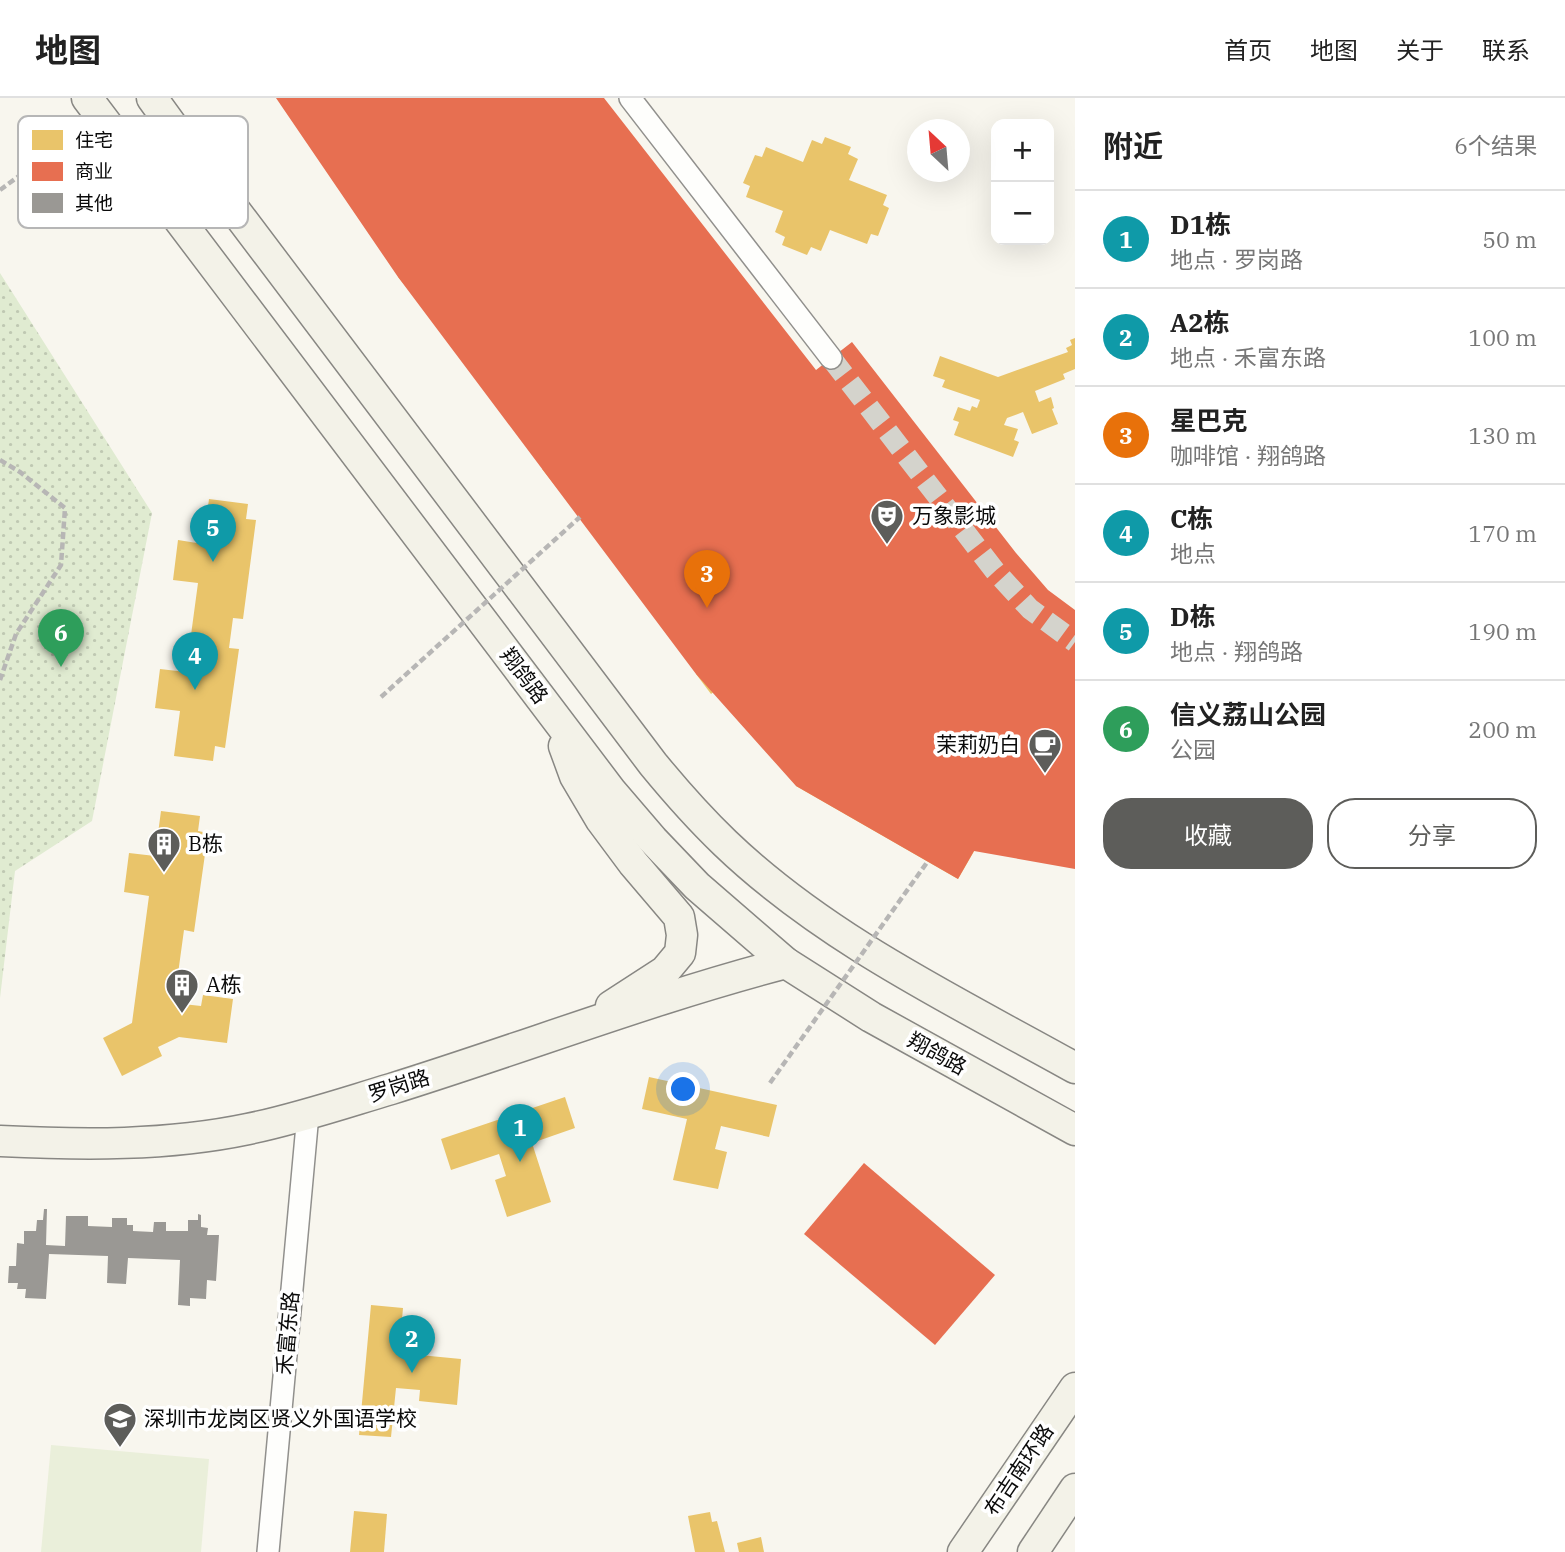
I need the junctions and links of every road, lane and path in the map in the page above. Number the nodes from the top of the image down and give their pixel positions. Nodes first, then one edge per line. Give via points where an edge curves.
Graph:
1 (152, 98) edge
2 (631, 98) edge
3 (165, 116) edge
4 (18, 174) edge
5 (0, 190) edge
6 (185, 228) edge
7 (248, 228) edge
8 (831, 358) tunnel mouth
9 (0, 460) edge
10 (580, 517) dead end
11 (0, 680) edge
12 (381, 698) dead end
13 (554, 716) junction
14 (928, 861) dead end
15 (786, 963) junction
16 (576, 1029) junction
17 (1075, 1068) edge
18 (770, 1083) dead end
19 (308, 1114) junction
20 (1065, 1124) edge
21 (0, 1141) edge
22 (1075, 1146) edge
23 (1075, 1388) edge
24 (1075, 1489) edge
25 (268, 1552) edge
26 (963, 1552) edge
27 (1033, 1552) edge

1 - 3 street
2 - 8 street
4 - 5 path
6 - 13 street, 翔鸽路
7 - 17 street via 690,808 771,883 835,929
9 - 11 path via 65,508 61,565 16,634
10 - 12 path, bridge
13 - 15 street, 翔鸽路 via 653,840 697,886
13 - 16 street via 575,776 601,820 679,917 682,935 680,953 664,971
14 - 18 path, bridge
15 - 16 street, 罗岗路
15 - 20 street, 翔鸽路 via 871,1017
16 - 19 street, 罗岗路
19 - 21 street, 罗岗路 via 172,1141
19 - 25 street, 禾富东路
20 - 22 street
23 - 26 street, 布吉南环路
24 - 27 street

